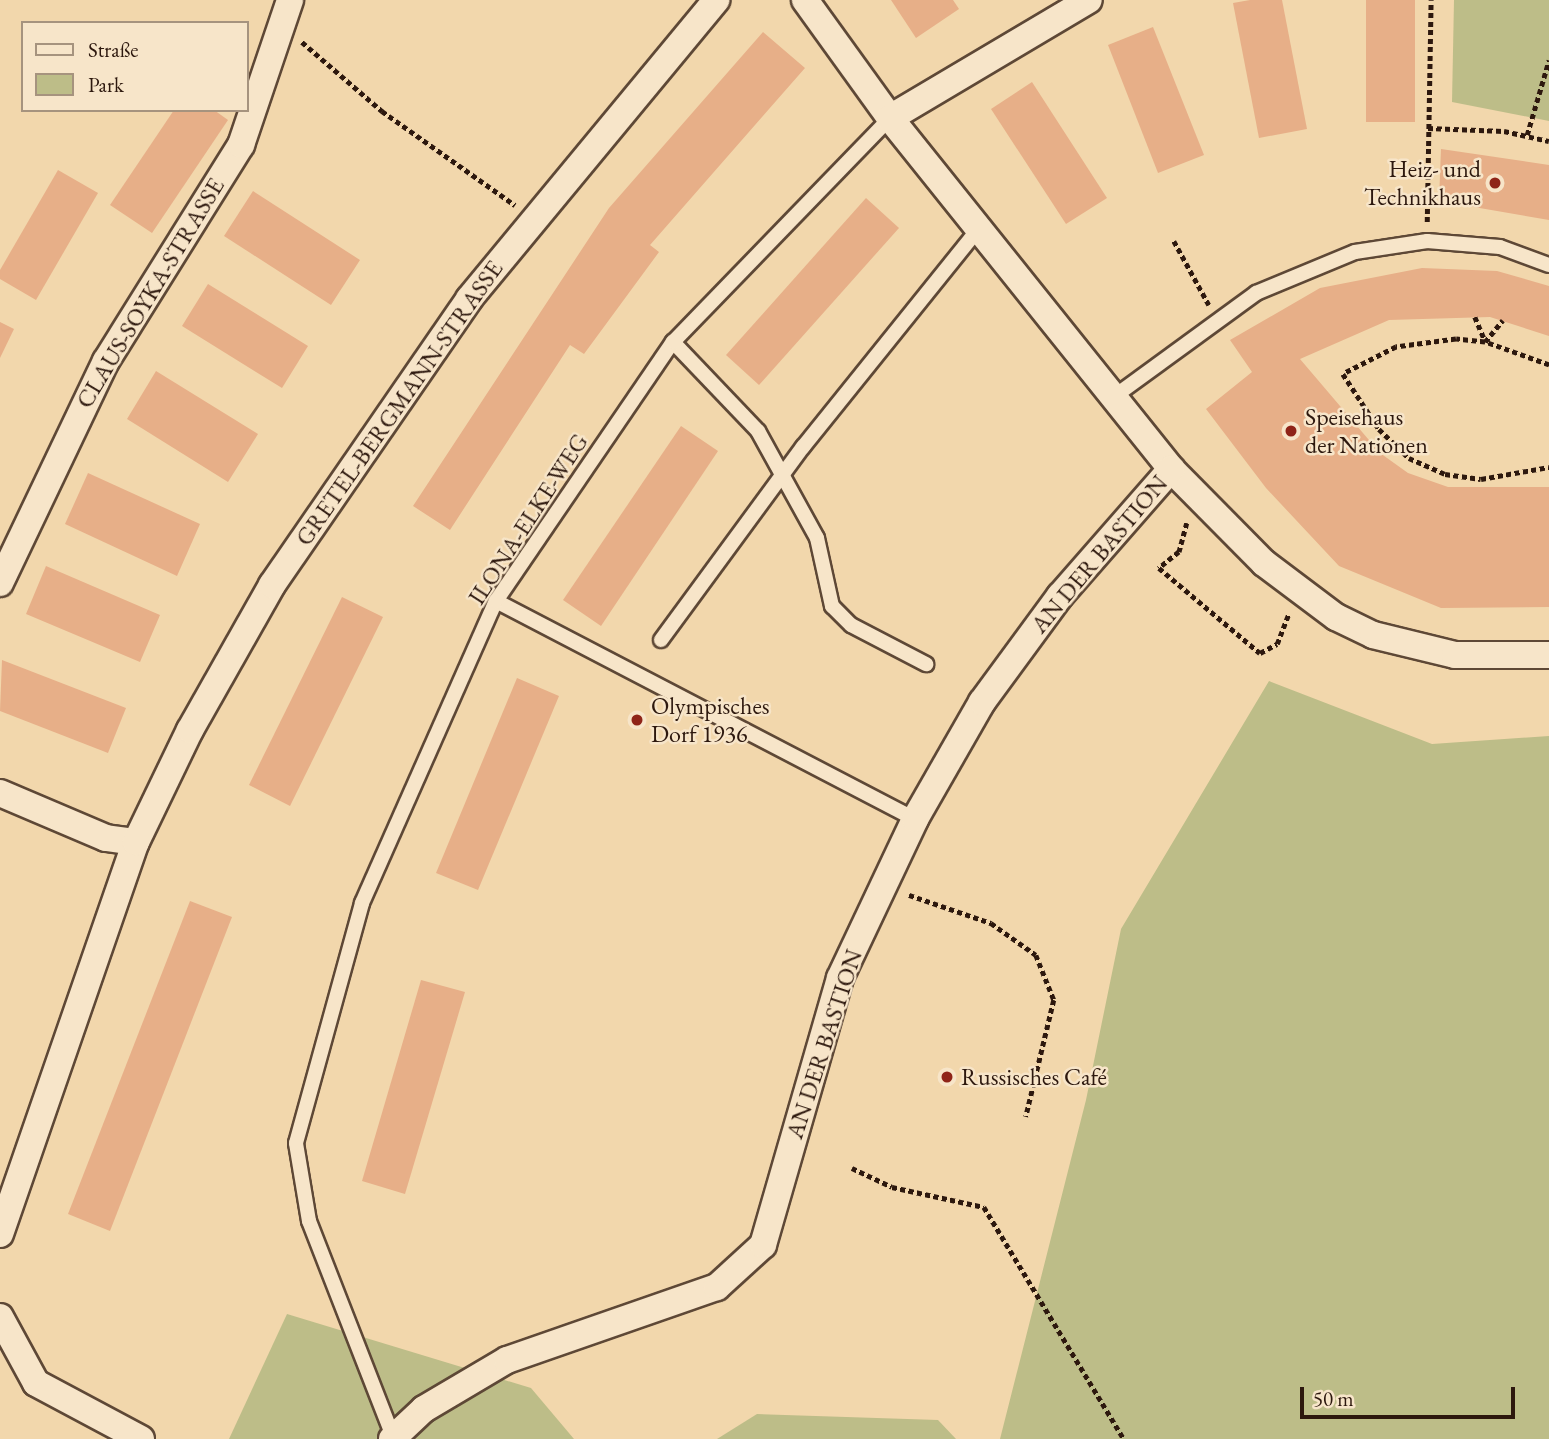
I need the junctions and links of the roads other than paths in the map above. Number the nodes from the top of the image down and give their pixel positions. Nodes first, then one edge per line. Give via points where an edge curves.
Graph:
1 (290, 0) edge
2 (716, 0) edge
3 (805, 0) edge
4 (1089, 0) edge
5 (890, 118) junction
6 (979, 228) junction
7 (1549, 265) edge
8 (673, 342) junction
9 (1115, 396) junction
10 (1171, 469) junction
11 (0, 583) edge
12 (496, 601) junction
13 (661, 640) dead end
14 (1549, 654) edge
15 (926, 664) dead end
16 (0, 793) edge
17 (915, 818) junction
18 (136, 842) junction
19 (0, 1234) edge
20 (0, 1317) edge
21 (141, 1439) edge
22 (393, 1439) edge

1 - 11 street, CLAUS-SOYKA-STRASSE via 241,145 106,361
2 - 18 street, GRETEL-BERGMANN-STRASSE via 532,218 359,453 272,585 190,730
3 - 5 street
4 - 5 street
5 - 6 street
5 - 8 lane, ILONA-ELKE-WEG
6 - 9 street
6 - 13 lane via 803,447
7 - 9 lane via 1500,247 1427,241 1308,268 1216,318
8 - 12 lane, ILONA-ELKE-WEG
8 - 15 lane via 758,432 817,538 832,606 851,625
9 - 10 street
10 - 14 street via 1264,563 1373,635 1455,655
10 - 17 street, AN DER BASTION via 1060,596 982,702
12 - 17 lane
12 - 22 lane, ILONA-ELKE-WEG via 362,903 296,1143 309,1221
16 - 18 street via 106,838
17 - 22 street, AN DER BASTION via 840,978 763,1245 744,1269 704,1292 507,1360 424,1409
18 - 19 street, GRETEL-BERGMANN-STRASSE
20 - 21 street via 36,1383

